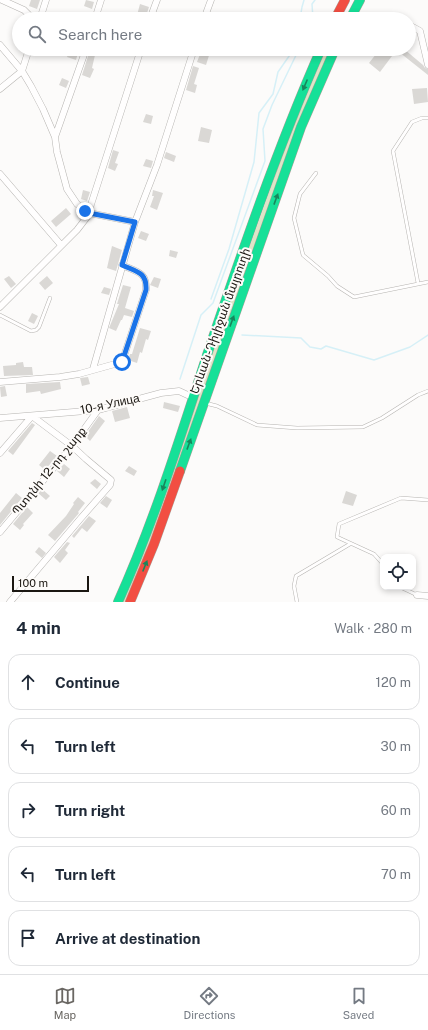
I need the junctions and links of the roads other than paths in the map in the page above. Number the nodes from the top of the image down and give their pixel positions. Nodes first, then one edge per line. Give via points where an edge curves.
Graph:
1 (2, 0) edge
2 (46, 0) edge
3 (101, 0) edge
4 (156, 0) edge
5 (211, 0) edge
6 (345, 0) edge
7 (360, 0) edge
8 (26, 12) edge
9 (42, 12) edge
10 (97, 12) edge
11 (152, 12) edge
12 (207, 12) edge
13 (339, 12) edge
14 (354, 12) edge
15 (416, 29) edge
16 (0, 45) edge
17 (27, 56) edge
18 (84, 56) edge
19 (139, 56) edge
20 (192, 56) edge
21 (317, 56) edge
22 (332, 56) edge
23 (428, 65) edge
24 (22, 71) junction
25 (0, 89) edge
26 (428, 118) edge
27 (56, 137) junction
28 (316, 173) dead end
29 (0, 174) edge
30 (89, 213) junction
31 (135, 222) junction
32 (61, 245) junction
33 (122, 265) junction
34 (428, 282) edge
35 (418, 283) junction
36 (50, 298) dead end
37 (0, 307) edge
38 (0, 315) edge
39 (93, 369) junction
40 (0, 382) edge
41 (428, 391) edge
42 (194, 398) junction
43 (204, 402) junction
44 (98, 410) junction
45 (32, 416) junction
46 (0, 418) edge
47 (72, 446) junction
48 (0, 453) edge
49 (428, 500) edge
50 (0, 532) edge
51 (350, 544) junction
52 (380, 561) edge
53 (407, 590) edge
54 (417, 594) joint
55 (428, 596) edge
56 (10, 602) edge
57 (118, 602) edge
58 (130, 602) edge
59 (297, 602) edge

1 - 8 street
2 - 9 street
3 - 10 street
4 - 11 street
5 - 12 street
6 - 13 highway
7 - 14 highway
15 - 23 street via 420,31
16 - 24 street
17 - 24 street
18 - 27 street
19 - 30 street
20 - 31 street
21 -> 42 highway, Երևան-Դիլիջան մայրուղի via 286,131
43 -> 22 highway, Երևան-Դիլիջան մայրուղի via 301,127
24 - 25 street
24 - 27 street
26 - 35 lane via 412,122 393,151
27 - 30 street via 57,152 68,189 76,204
28 - 35 lane via 300,194 294,218 303,255 337,286 354,297
29 - 32 street
30 - 31 street
30 - 32 street via 85,222
31 - 33 street
32 - 37 street
33 - 39 street
33 - 39 street via 142,274 146,290 122,362
34 - 35 lane
36 - 38 lane via 36,330 31,331
39 - 40 street via 60,377
41 - 43 lane via 363,427 297,428 257,425
42 - 44 street, 10-я Улица via 179,391 161,393
42 -> 57 highway, Երևան-Դիլիջան մայրուղի via 151,523
58 -> 43 highway, Երևան-Դիլիջան մայրուղի via 154,544
44 - 45 street, 10-я Улица
44 - 47 street, Պտղնի 12-րդ շարք
45 - 46 street, 10-я Улица
45 - 47 street
45 - 48 street
47 - 50 street, Պտղնի 12-րդ շարք
47 - 56 street via 110,480 110,485
49 - 51 lane via 401,498 339,524 337,537
51 - 52 lane via 374,554
51 - 59 lane via 296,576 294,586
53 - 54 lane
54 - 55 street

